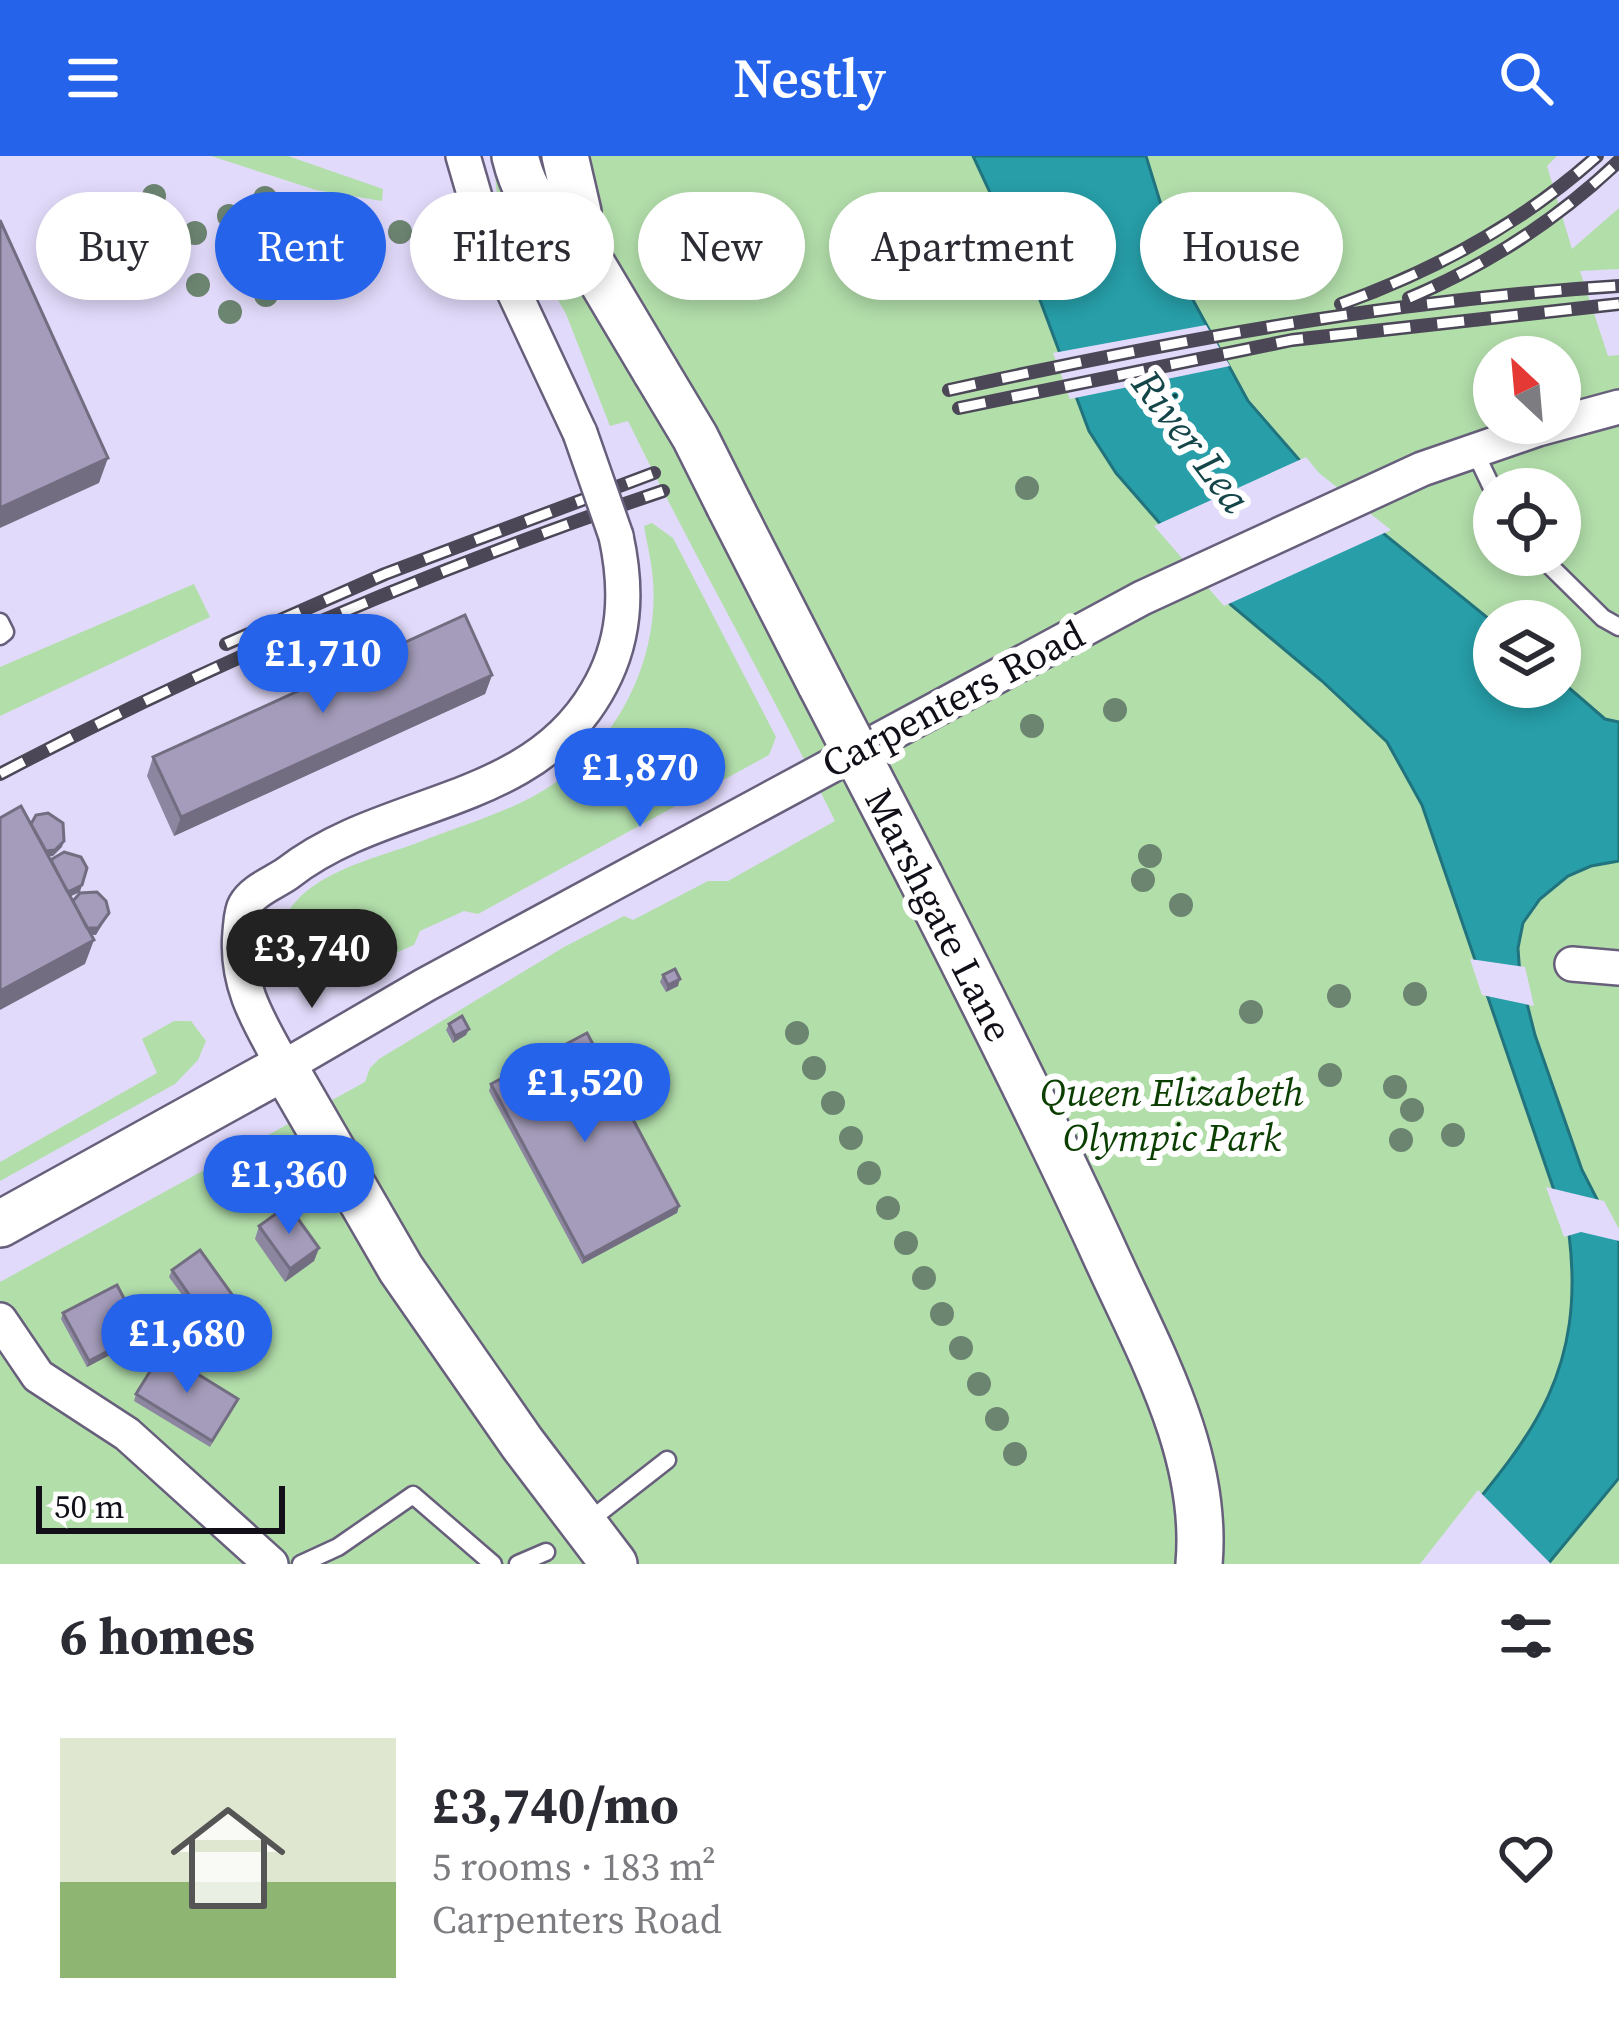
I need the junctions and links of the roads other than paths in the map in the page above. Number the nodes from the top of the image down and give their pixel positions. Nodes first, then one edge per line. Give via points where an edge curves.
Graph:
1 (463, 156) edge
2 (515, 156) edge
3 (565, 156) edge
4 (528, 192) edge
5 (573, 192) edge
6 (613, 300) edge
7 (1619, 407) edge
8 (1474, 450) junction
9 (1483, 468) edge
10 (1561, 576) edge
11 (0, 622) edge
12 (1619, 627) edge
13 (0, 636) edge
14 (1571, 964) dead end
15 (1619, 968) edge
16 (284, 1066) junction
17 (0, 1224) edge
18 (0, 1320) edge
19 (667, 1460) dead end
20 (584, 1524) junction
21 (545, 1552) dead end
22 (271, 1564) edge
23 (301, 1564) edge
24 (493, 1564) edge
25 (518, 1564) edge
26 (614, 1564) edge
27 (1199, 1564) edge

1 - 16 street, bridge via 477,211 580,433 616,536 625,588 620,634 581,719 540,757 502,780 331,844 242,908 242,983
2 - 4 street, Marshgate Lane
3 - 5 street, Marshgate Lane
6 - 27 street, Marshgate Lane, bridge via 688,425 1049,1135 1176,1412 1200,1511
7 - 8 street, Carpenters Road
8 - 9 lane
8 - 16 street, Carpenters Road via 1385,484 972,687
10 - 12 lane
11 - 13 lane
14 - 15 street
16 - 17 street, Carpenters Road
16 - 20 street via 401,1269
18 - 22 street via 38,1376 127,1434
19 - 20 lane
20 - 26 street
21 - 25 lane
23 - 24 lane via 413,1496

